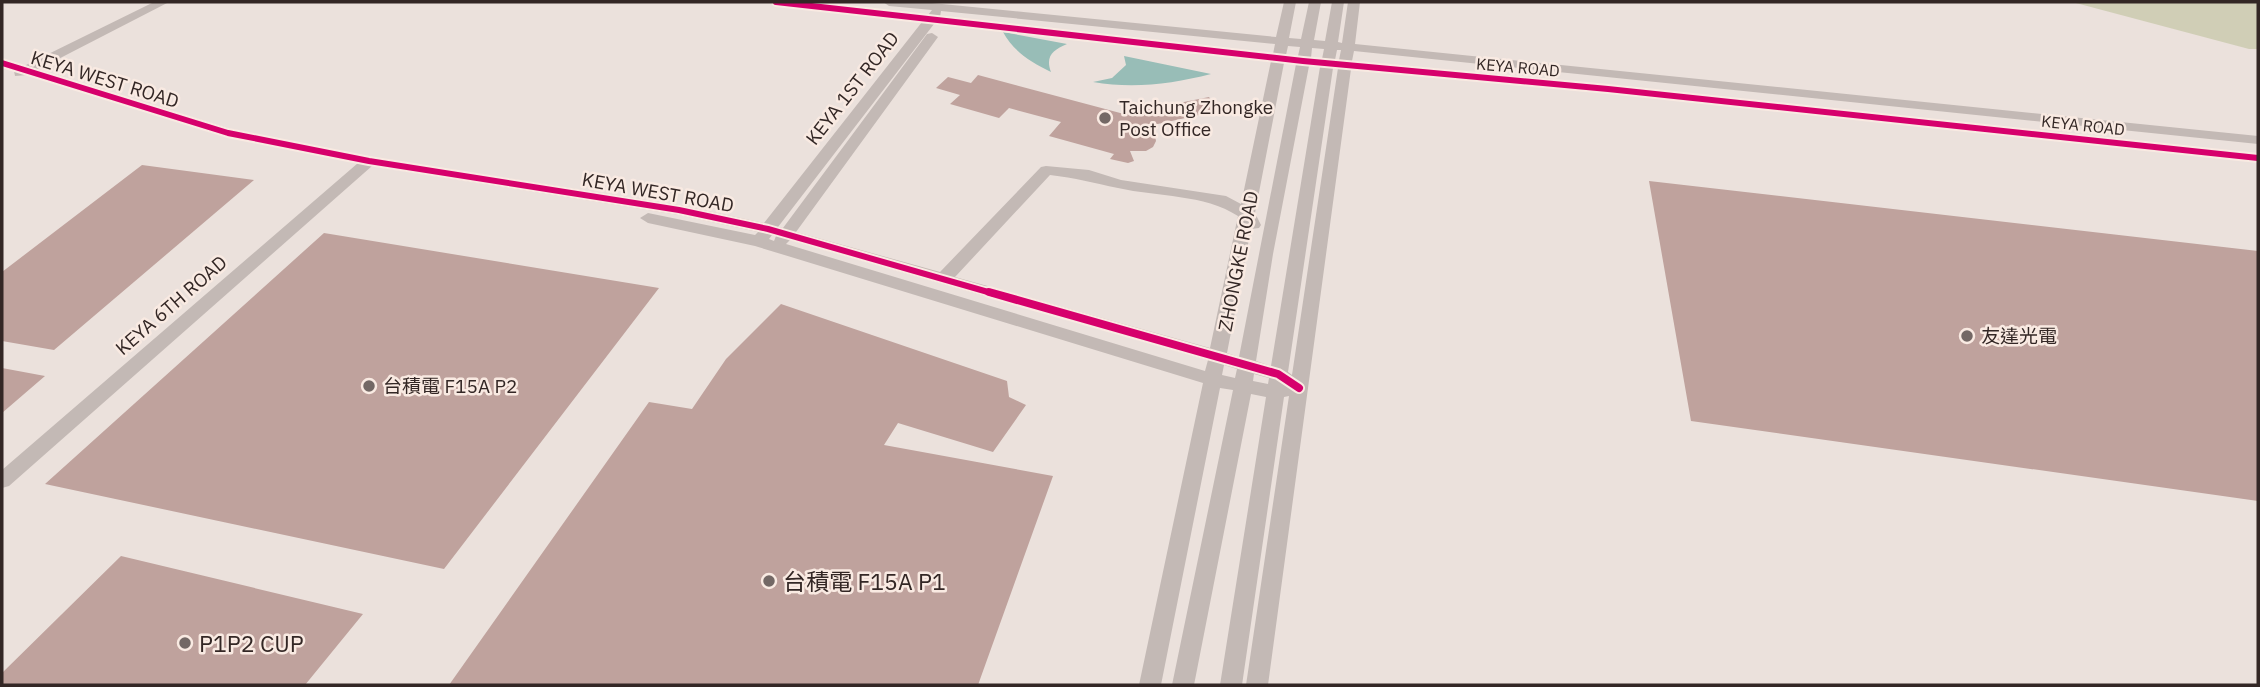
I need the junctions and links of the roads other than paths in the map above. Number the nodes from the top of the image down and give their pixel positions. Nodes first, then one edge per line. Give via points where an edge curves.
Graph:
1 (149, 2) edge
2 (163, 2) edge
3 (776, 2) edge
4 (828, 2) edge
5 (889, 2) edge
6 (1290, 2) edge
7 (1315, 2) edge
8 (1338, 2) edge
9 (1354, 2) edge
10 (944, 10) edge
11 (1280, 46) junction
12 (1306, 48) junction
13 (1339, 51) junction
14 (9, 71) edge
15 (2258, 131) edge
16 (2258, 140) edge
17 (2258, 155) edge
18 (363, 166) junction
19 (1330, 166) junction
20 (1248, 215) junction
21 (787, 234) junction
22 (763, 235) junction
23 (776, 247) junction
24 (1265, 254) junction
25 (944, 278) junction
26 (1292, 298) junction
27 (1219, 357) junction
28 (1247, 365) junction
29 (1214, 380) junction
30 (1276, 383) junction
31 (1243, 386) junction
32 (1299, 388) junction
33 (2, 481) edge
34 (1150, 685) edge
35 (1183, 685) edge
36 (1231, 685) edge
37 (1257, 685) edge

1 - 14 street
2 - 14 street
3 - 10 street, KEYA ROAD
4 - 10 street, KEYA ROAD
5 - 10 street, KEYA ROAD
6 - 11 street, ZHONGKE ROAD
7 - 12 street, ZHONGKE ROAD
8 - 13 street
9 - 13 street
10 - 11 street, KEYA ROAD
10 - 11 street, KEYA ROAD
10 - 21 street, KEYA 1ST ROAD
10 - 22 street, KEYA 1ST ROAD
11 - 12 street, KEYA ROAD
11 - 12 street, KEYA ROAD
11 - 20 street, ZHONGKE ROAD
12 - 13 street, KEYA ROAD
12 - 13 street, KEYA ROAD
12 - 24 street, ZHONGKE ROAD
13 - 15 street, KEYA ROAD
13 - 16 street, KEYA ROAD
13 - 17 street, KEYA ROAD via 1689,98
13 - 19 street
13 - 26 street via 1313,145
14 - 18 street, KEYA WEST ROAD
18 - 22 street, KEYA WEST ROAD
18 - 33 street, KEYA 6TH ROAD
19 - 26 street
19 - 32 street
20 - 24 street
20 - 25 street via 1226,201 1046,170
20 - 27 street, ZHONGKE ROAD
21 - 22 street, KEYA WEST ROAD
21 - 23 street, KEYA 1ST ROAD
21 - 25 street, KEYA WEST ROAD
22 - 23 street, KEYA WEST ROAD
23 - 29 street, KEYA WEST ROAD
24 - 28 street, ZHONGKE ROAD
25 - 27 street, KEYA WEST ROAD
26 - 30 street
27 - 28 street, KEYA WEST ROAD
27 - 29 street, ZHONGKE ROAD
28 - 30 street, KEYA WEST ROAD
28 - 31 street, ZHONGKE ROAD
29 - 31 street, KEYA WEST ROAD
29 - 34 street, ZHONGKE ROAD
30 - 31 street, KEYA WEST ROAD
30 - 32 street, KEYA WEST ROAD
30 - 36 street
31 - 35 street, ZHONGKE ROAD
32 - 37 street

